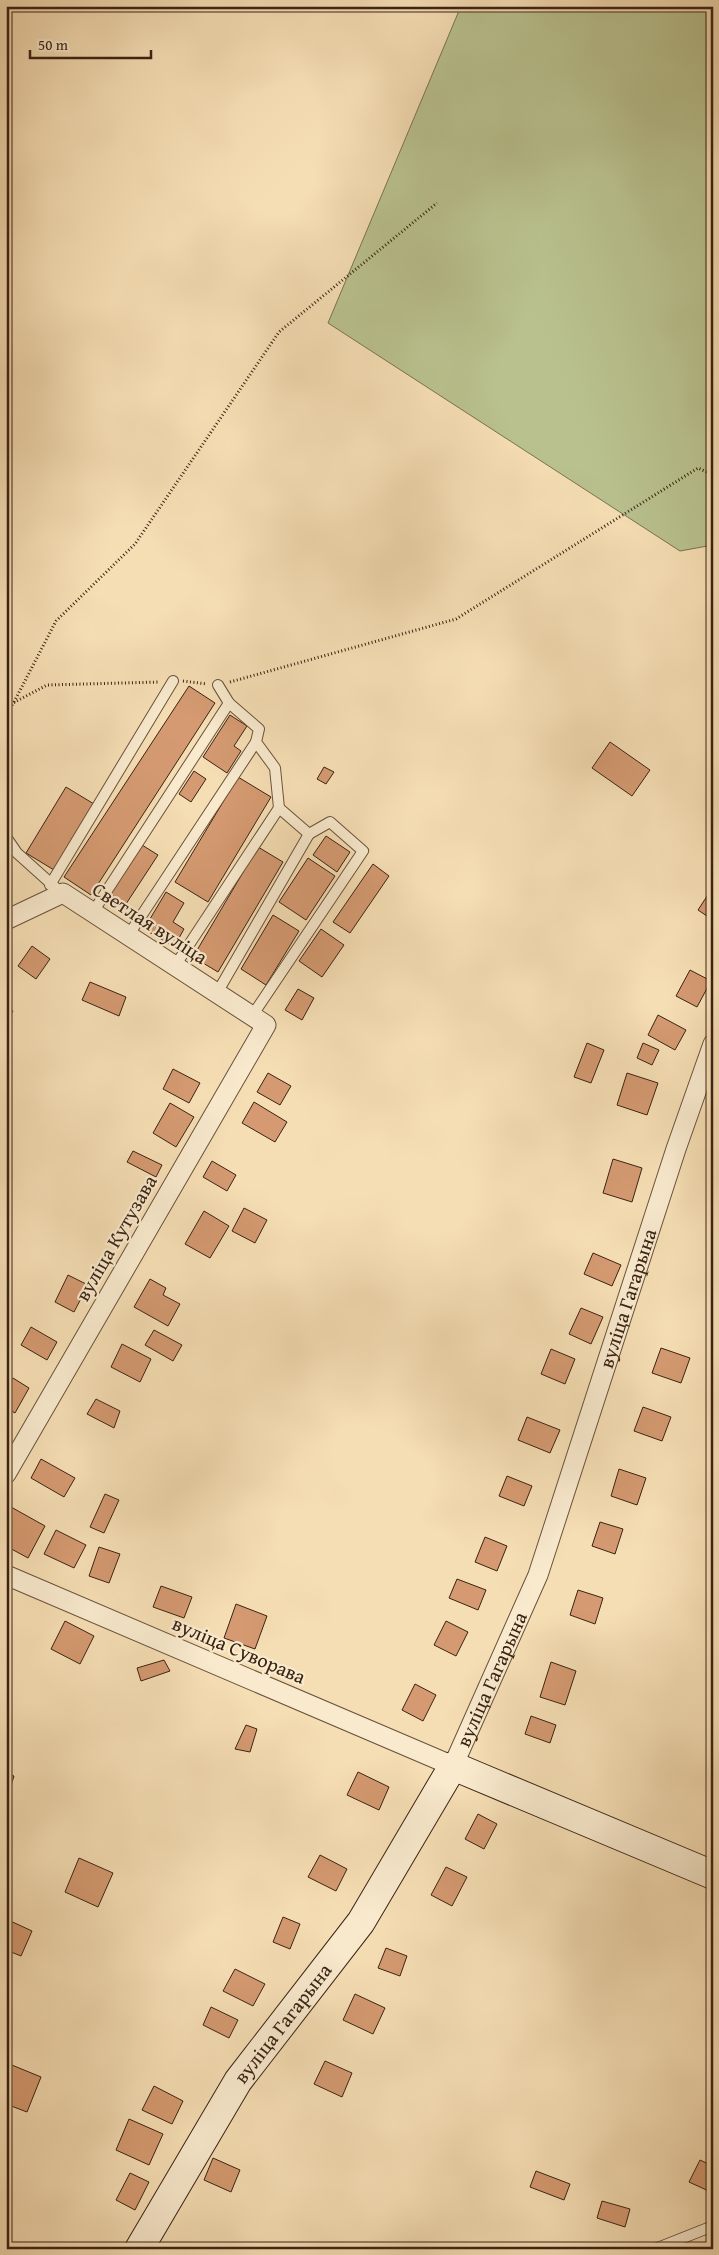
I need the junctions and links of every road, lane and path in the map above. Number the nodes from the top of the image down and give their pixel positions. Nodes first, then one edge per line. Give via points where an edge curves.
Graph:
1 (437, 203) dead end
2 (713, 475) edge
3 (173, 681) junction
4 (218, 685) junction
5 (13, 703) junction
6 (229, 703) junction
7 (6, 718) edge
8 (256, 742) junction
9 (279, 808) junction
10 (309, 834) junction
11 (6, 837) edge
12 (56, 889) junction
13 (93, 912) junction
14 (6, 920) edge
15 (128, 936) junction
16 (175, 966) junction
17 (217, 993) junction
18 (259, 1020) junction
19 (713, 1044) edge
20 (6, 1474) edge
21 (6, 1575) edge
22 (454, 1766) junction
23 (713, 1875) edge
24 (713, 2226) edge
25 (139, 2249) edge
26 (655, 2249) edge

1 - 5 path via 279,332 135,544 56,621
2 - 4 path via 698,468 456,619
3 - 4 path
3 - 5 path via 47,684
3 - 12 lane
4 - 6 lane
5 - 7 path
6 - 8 lane via 260,729
6 - 13 lane
8 - 9 lane via 275,768
8 - 15 lane
9 - 10 lane
9 - 16 lane
10 - 17 lane
10 - 18 lane via 330,822 363,851
11 - 12 lane via 17,853
12 - 13 street, Светлая вуліца
12 - 14 street, Светлая вуліца
13 - 15 street, Светлая вуліца
15 - 16 street, Светлая вуліца
16 - 17 street, Светлая вуліца
17 - 18 street, Светлая вуліца
18 - 20 street, вуліца Кутузава
19 - 22 street, вуліца Гагарына via 538,1575
21 - 22 street, вуліца Суворава
22 - 23 street
22 - 25 street, вуліца Гагарына via 361,1922 238,2081
24 - 26 lane

